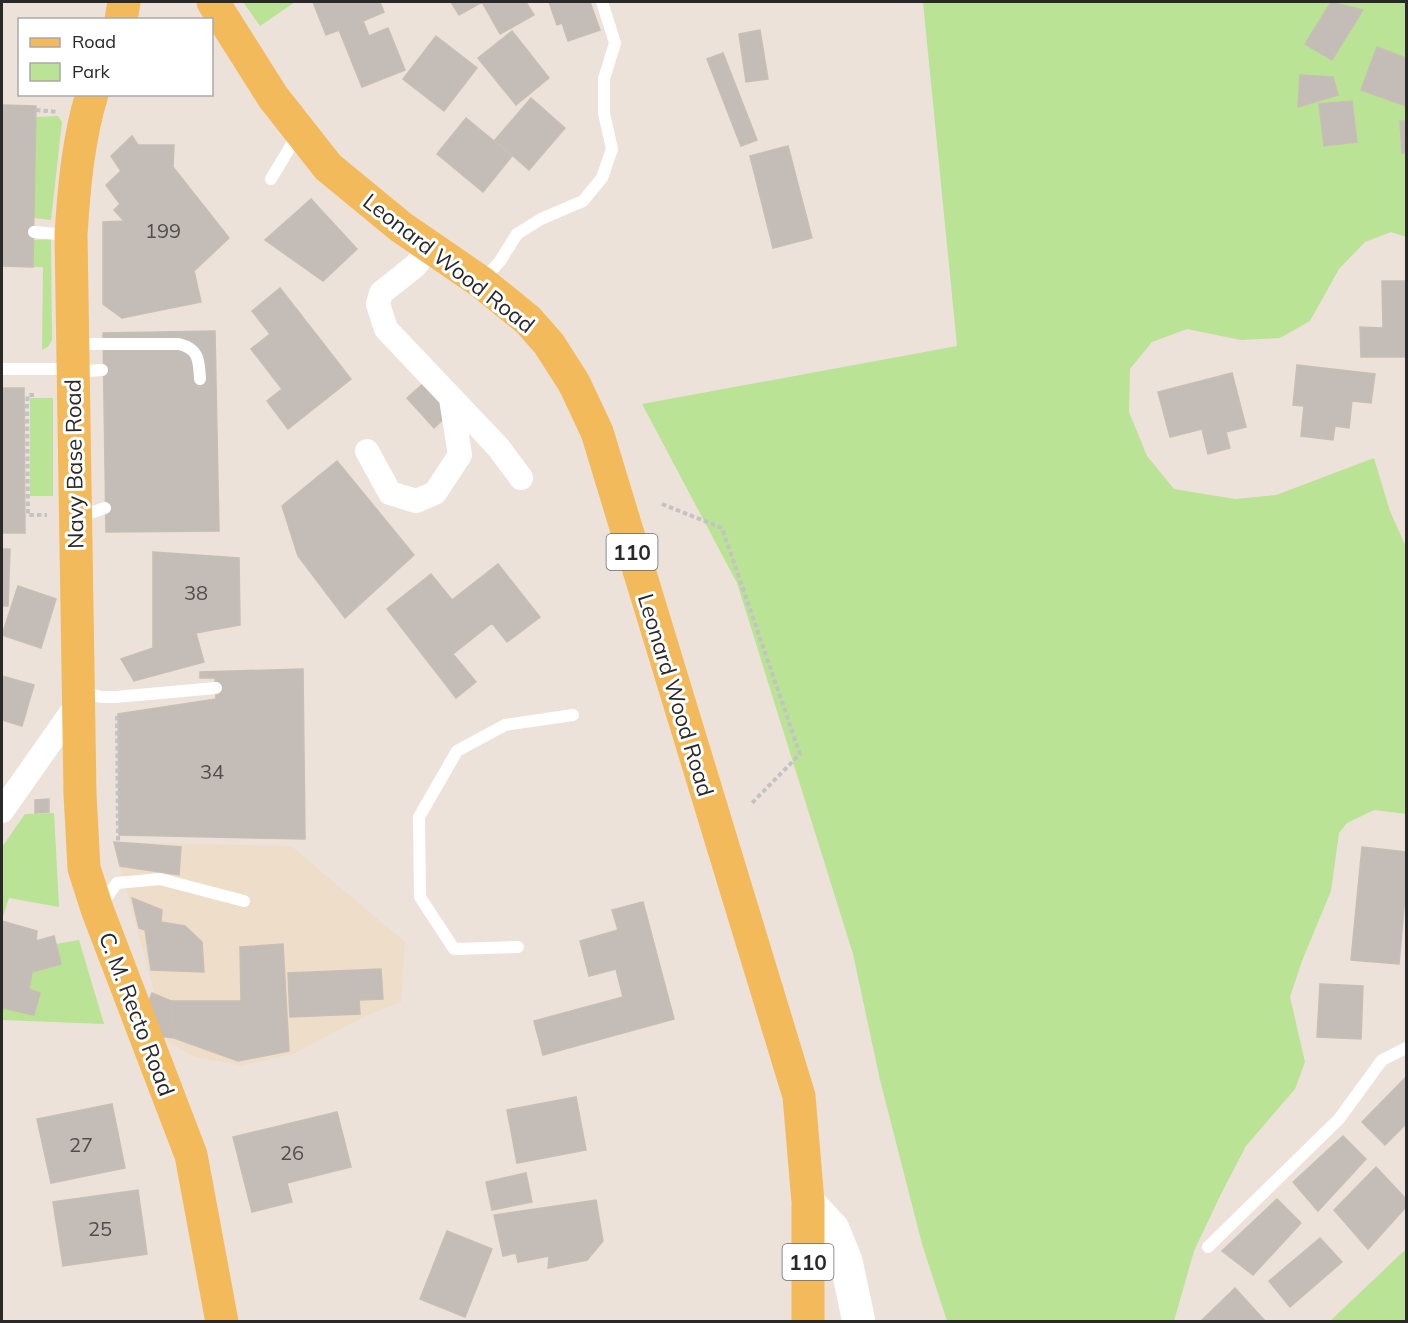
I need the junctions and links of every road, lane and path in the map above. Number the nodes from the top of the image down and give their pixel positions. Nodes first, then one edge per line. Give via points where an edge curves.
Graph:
1 (124, 2) edge
2 (213, 2) edge
3 (602, 2) edge
4 (121, 18) edge
5 (221, 30) edge
6 (91, 96) edge
7 (36, 110) dead end
8 (52, 111) dead end
9 (299, 132) junction
10 (271, 179) dead end
11 (34, 232) dead end
12 (71, 235) junction
13 (430, 248) junction
14 (481, 282) junction
15 (80, 364) junction
16 (2, 369) edge
17 (200, 379) dead end
18 (34, 395) dead end
19 (451, 399) junction
20 (367, 452) dead end
21 (521, 478) dead end
22 (662, 504) dead end
23 (105, 508) dead end
24 (61, 517) junction
25 (216, 688) dead end
26 (78, 697) junction
27 (117, 712) dead end
28 (573, 715) dead end
29 (751, 804) dead end
30 (2, 811) edge
31 (118, 843) dead end
32 (244, 901) dead end
33 (97, 909) junction
34 (518, 947) dead end
35 (1407, 1048) edge
36 (808, 1202) junction
37 (1208, 1246) dead end
38 (222, 1322) edge
39 (808, 1322) edge
40 (859, 1322) edge

1 - 4 main road
2 - 5 main road, Leonard Wood Road / 110
3 - 14 lane via 615,43 604,80 604,113 612,149 602,178 583,201 517,234
5 - 9 main road, Leonard Wood Road / 110
6 - 12 main road, Navy Base Road via 82,131
7 - 8 path
9 - 10 lane
9 - 13 main road, Leonard Wood Road / 110 via 328,167
11 - 12 lane
12 - 15 main road, Navy Base Road
13 - 14 main road, Leonard Wood Road / 110
13 - 19 street via 415,266 381,293 378,304 386,329
14 - 36 main road, Leonard Wood Road / 110 via 528,320 549,344 574,383 597,432 799,1096
15 - 16 lane
15 - 17 lane via 179,344 189,346 196,354
15 - 24 main road, Navy Base Road
18 - 24 path via 28,395 27,402 28,515
19 - 20 street via 460,455 435,493 416,501 390,493
19 - 21 street via 498,447
22 - 29 path via 722,528 800,754
23 - 24 lane
24 - 26 main road, Navy Base Road
25 - 26 lane
26 - 30 street
26 - 33 main road, C. M. Recto Road via 84,868
27 - 31 path
28 - 34 lane via 505,725 457,751 419,817 420,897 454,949
32 - 33 lane via 160,879 117,883
33 - 38 main road, C. M. Recto Road via 190,1155
35 - 37 lane via 1382,1060 1340,1119
36 - 39 main road, Leonard Wood Road / 110
36 - 40 main road via 833,1228 846,1261

